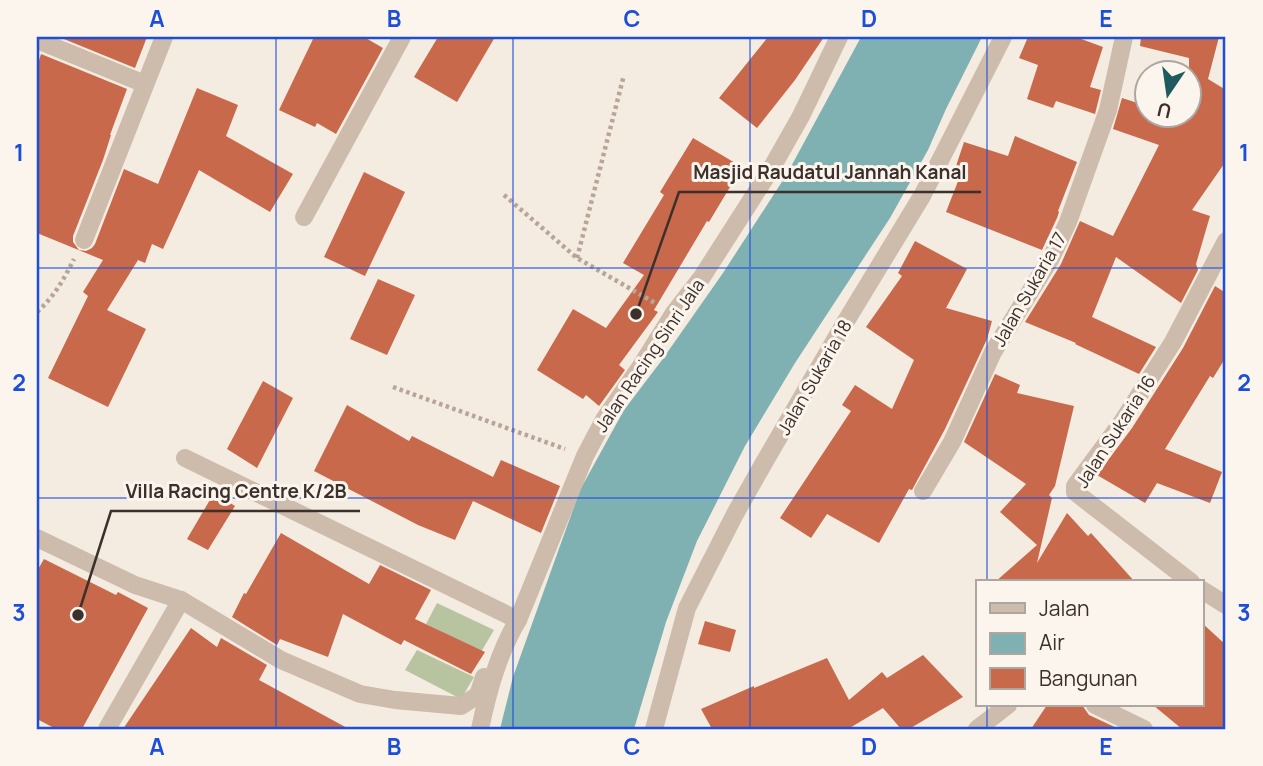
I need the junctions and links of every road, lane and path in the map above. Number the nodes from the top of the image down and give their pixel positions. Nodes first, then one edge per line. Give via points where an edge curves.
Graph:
1 (164, 37) edge
2 (402, 37) edge
3 (839, 37) edge
4 (1003, 37) edge
5 (1124, 37) edge
6 (37, 40) edge
7 (624, 75) dead end
8 (145, 84) junction
9 (504, 194) dead end
10 (304, 218) dead end
11 (85, 240) joint
12 (1226, 240) edge
13 (577, 258) junction
14 (37, 312) edge
15 (674, 313) junction
16 (393, 387) dead end
17 (585, 456) junction
18 (186, 458) dead end
19 (923, 491) dead end
20 (37, 538) edge
21 (1188, 580) edge
22 (1204, 591) edge
23 (181, 600) junction
24 (1226, 605) edge
25 (518, 620) junction
26 (497, 645) dead end
27 (1007, 706) edge
28 (1097, 706) edge
29 (107, 729) edge
30 (480, 729) edge
31 (654, 729) edge
32 (977, 729) edge
33 (1144, 729) edge

1 - 8 street
2 - 10 street
3 - 15 street, Jalan Racing Sinri Jala via 771,169
4 - 31 street, Jalan Sukaria 18 via 922,196 765,461 687,608
5 - 19 street, Jalan Sukaria 17 via 1108,110 1068,222 993,352 952,442
6 - 8 street
7 - 13 path
8 - 11 street
9 - 13 path
11 - 14 path via 61,284
12 - 21 street, Jalan Sukaria 16 via 1173,342 1075,486 1075,492
13 - 15 path
15 - 17 street, Jalan Racing Sinri Jala via 604,418
16 - 17 path
17 - 25 street, Jalan Racing Sinri Jala
18 - 25 street
20 - 23 street
22 - 24 street
23 - 26 street via 281,660 360,694 395,700 461,706 478,695
23 - 29 street
25 - 30 street, Jalan Racing Sinri Jala via 506,641
27 - 32 street
28 - 33 street

